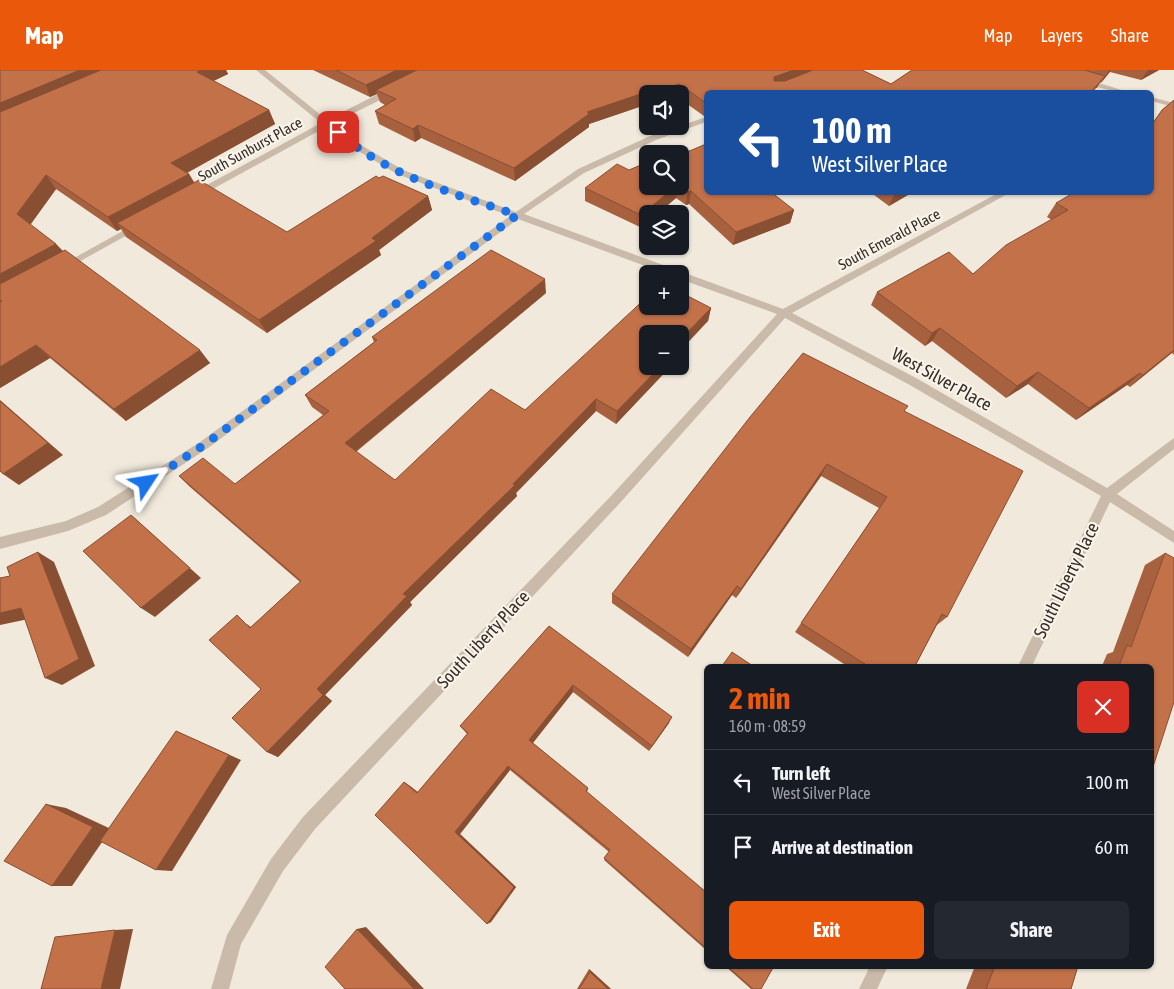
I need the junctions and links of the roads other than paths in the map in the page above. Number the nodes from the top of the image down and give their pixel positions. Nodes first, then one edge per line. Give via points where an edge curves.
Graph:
1 (260, 70) edge
2 (1077, 80) edge
3 (404, 84) edge
4 (1116, 90) edge
5 (1154, 101) edge
6 (1174, 105) edge
7 (704, 120) edge
8 (327, 123) junction
9 (1002, 195) edge
10 (187, 199) edge
11 (517, 215) junction
12 (144, 223) edge
13 (654, 265) edge
14 (56, 270) edge
15 (689, 278) edge
16 (784, 313) junction
17 (1174, 443) edge
18 (1108, 494) junction
19 (1174, 538) edge
20 (0, 543) edge
21 (1026, 664) edge
22 (878, 969) edge
23 (220, 989) edge
24 (868, 989) edge

1 - 8 street, West Silver Place
2 - 4 street
3 - 8 street, South Sunburst Place
5 - 6 street
7 - 11 street via 636,145 581,171
8 - 10 street, South Sunburst Place
8 - 11 street, West Silver Place via 348,141 400,172
9 - 16 street, South Emerald Place
11 - 13 street, West Silver Place
11 - 20 street via 204,445 102,511 68,526
12 - 14 street
15 - 16 street, West Silver Place
16 - 18 street, West Silver Place via 912,381
16 - 23 street, South Liberty Place via 615,500 309,823 277,865 233,941
17 - 18 street
18 - 19 street, West Silver Place
18 - 21 street, South Liberty Place
22 - 24 street

